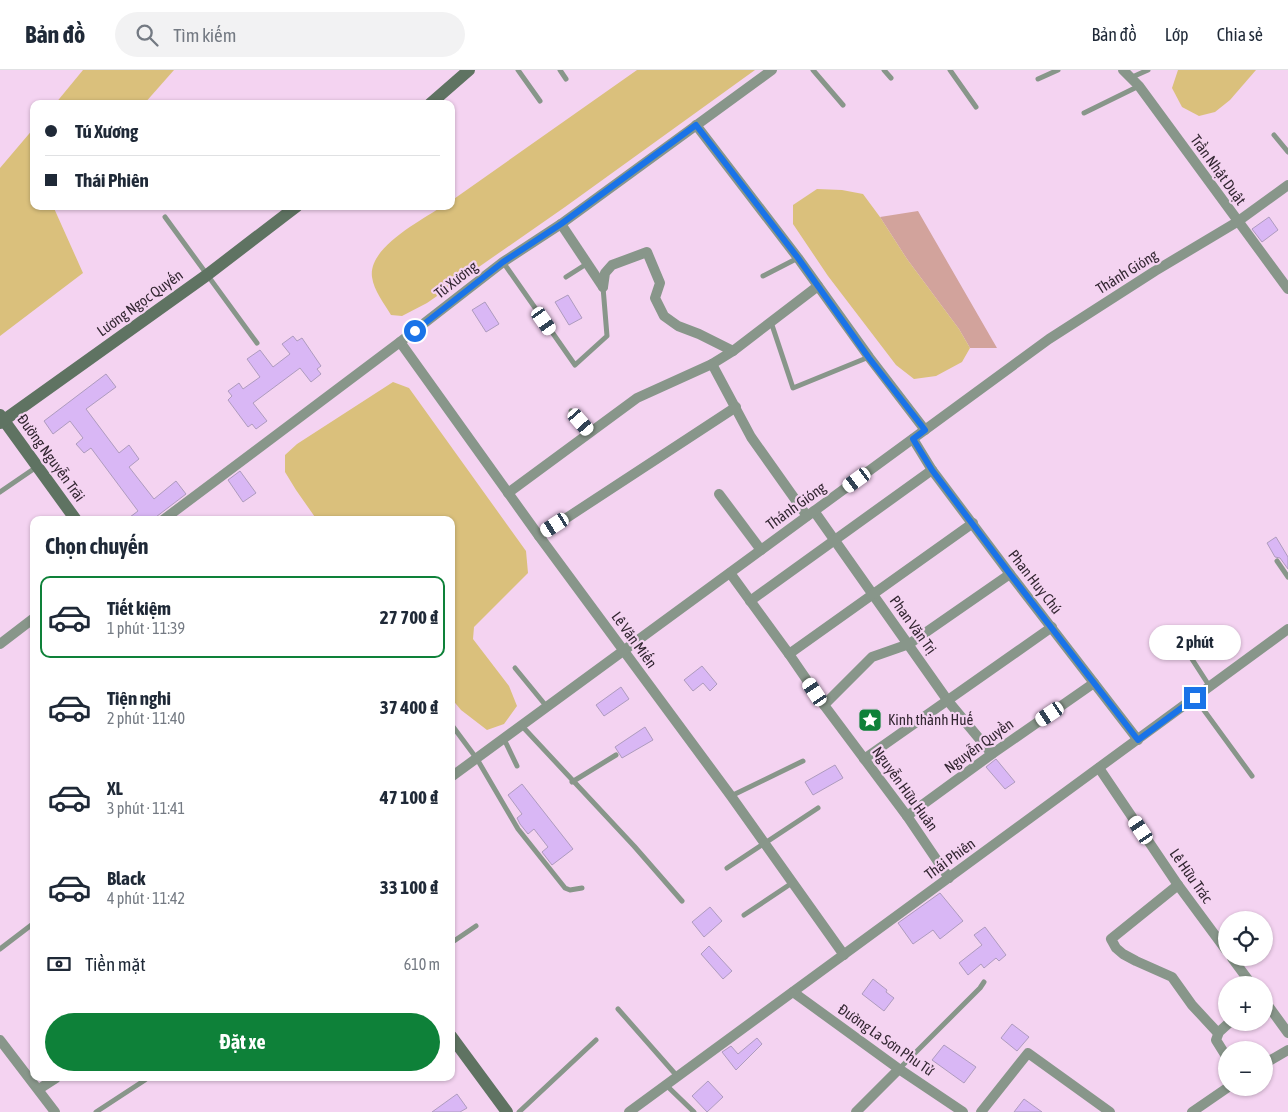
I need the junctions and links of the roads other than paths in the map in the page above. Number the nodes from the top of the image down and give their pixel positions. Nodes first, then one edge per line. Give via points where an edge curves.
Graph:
1 (470, 70) edge
2 (518, 70) edge
3 (560, 70) edge
4 (772, 70) edge
5 (814, 70) edge
6 (884, 70) edge
7 (950, 70) edge
8 (1058, 70) edge
9 (1148, 70) edge
10 (1127, 74) edge
11 (891, 78) dead end
12 (566, 79) dead end
13 (1038, 80) dead end
14 (1140, 86) junction
15 (435, 100) edge
16 (540, 101) dead end
17 (843, 105) dead end
18 (976, 108) dead end
19 (1084, 113) dead end
20 (696, 125) junction
21 (1274, 135) dead end
22 (1288, 152) edge
23 (1288, 185) edge
24 (292, 210) edge
25 (164, 216) dead end
26 (1237, 222) junction
27 (561, 224) junction
28 (798, 258) junction
29 (503, 262) junction
30 (588, 263) junction
31 (208, 275) junction
32 (763, 276) dead end
33 (566, 277) dead end
34 (818, 286) junction
35 (603, 287) junction
36 (1288, 290) edge
37 (771, 321) junction
38 (400, 342) junction
39 (257, 343) dead end
40 (733, 351) junction
41 (869, 358) junction
42 (712, 364) junction
43 (736, 408) junction
44 (571, 411) dead end
45 (1, 419) edge
46 (925, 430) junction
47 (590, 434) junction
48 (913, 439) junction
49 (38, 466) junction
50 (932, 470) junction
51 (0, 492) edge
52 (508, 493) junction
53 (720, 494) dead end
54 (811, 513) junction
55 (73, 516) edge
56 (168, 516) edge
57 (973, 524) junction
58 (539, 536) junction
59 (834, 539) junction
60 (760, 550) junction
61 (1277, 562) dead end
62 (730, 573) junction
63 (1010, 574) junction
64 (1288, 577) edge
65 (872, 594) junction
66 (750, 601) junction
67 (30, 621) edge
68 (1052, 627) junction
69 (1288, 629) edge
70 (1179, 639) dead end
71 (0, 644) edge
72 (909, 644) junction
73 (624, 651) junction
74 (789, 654) junction
75 (515, 668) dead end
76 (1094, 683) junction
77 (1210, 687) junction
78 (1195, 698) junction
79 (948, 701) junction
80 (824, 705) junction
81 (547, 707) junction
82 (522, 726) junction
83 (455, 729) edge
84 (504, 739) junction
85 (1138, 740) junction
86 (616, 754) dead end
87 (992, 754) junction
88 (477, 759) junction
89 (864, 759) junction
90 (803, 761) dead end
91 (517, 766) dead end
92 (1099, 768) junction
93 (455, 774) edge
94 (1252, 776) dead end
95 (572, 782) junction
96 (731, 796) junction
97 (818, 808) dead end
98 (908, 816) junction
99 (764, 843) junction
100 (727, 868) dead end
101 (948, 878) junction
102 (793, 882) junction
103 (1178, 885) junction
104 (582, 888) dead end
105 (682, 901) dead end
106 (744, 915) dead end
107 (30, 926) edge
108 (476, 926) dead end
109 (0, 938) edge
110 (1218, 939) edge
111 (455, 940) edge
112 (2, 947) edge
113 (844, 955) junction
114 (984, 982) dead end
115 (793, 992) junction
116 (618, 1009) dead end
117 (1273, 1012) edge
118 (1221, 1031) edge
119 (1288, 1033) edge
120 (1218, 1034) junction
121 (0, 1040) edge
122 (596, 1040) dead end
123 (455, 1041) edge
124 (1218, 1045) edge
125 (1288, 1050) edge
126 (1273, 1059) edge
127 (899, 1069) junction
128 (678, 1076) junction
129 (30, 1078) edge
130 (32, 1081) edge
131 (52, 1081) edge
132 (143, 1081) edge
133 (666, 1085) junction
134 (39, 1090) junction
135 (1218, 1094) edge
136 (55, 1112) edge
137 (96, 1112) edge
138 (507, 1112) edge
139 (519, 1112) edge
140 (629, 1112) edge
141 (694, 1112) edge
142 (856, 1112) edge
143 (962, 1112) edge
144 (981, 1112) edge
145 (1110, 1112) edge
146 (1192, 1112) edge

1 - 15 street
2 - 16 lane
3 - 12 lane
4 - 20 street, Tú Xương
5 - 17 lane
6 - 11 lane
7 - 18 lane
8 - 13 lane
9 - 10 lane
10 - 14 street, Trần Nhật Duật
14 - 19 lane
14 - 26 street, Trần Nhật Duật
20 - 27 street, Tú Xương
20 - 28 street
21 - 22 lane
23 - 26 street, Thánh Gióng
24 - 31 street, Lương Ngọc Quyến
25 - 31 lane
26 - 36 street, Trần Nhật Duật
26 - 46 street, Thánh Gióng via 1049,339
27 - 29 street, Tú Xương
27 - 30 street
28 - 32 lane
28 - 34 street
29 - 35 lane via 575,365 607,336
29 - 38 street, Tú Xương
30 - 33 lane
30 - 35 street
31 - 39 lane
31 - 45 street, Lương Ngọc Quyến
34 - 37 street
34 - 41 street
35 - 40 street via 605,273 612,265 647,252 660,283 655,298 664,316 678,326
37 - 40 street
37 - 41 lane via 793,388
38 - 52 street, Lê Văn Miến
38 - 56 street, Tú Xương
40 - 42 street
41 - 46 street
42 - 43 street, Phan Văn Trị
42 - 47 street via 637,398
43 - 54 street, Phan Văn Trị via 751,436
43 - 58 street
44 - 47 lane
45 - 49 street, Đường Nguyễn Trãi
46 - 48 street, Thánh Gióng
47 - 52 street
48 - 50 street, Phan Huy Chú
48 - 54 street, Thánh Gióng
49 - 51 lane
49 - 55 street, Đường Nguyễn Trãi
50 - 57 street, Phan Huy Chú
50 - 59 street
52 - 58 street, Lê Văn Miến
53 - 60 street
54 - 59 street, Phan Văn Trị
54 - 60 street, Thánh Gióng
57 - 63 street, Phan Huy Chú
57 - 65 street
58 - 73 street, Lê Văn Miến
59 - 65 street, Phan Văn Trị
59 - 66 street
60 - 62 street, Thánh Gióng
61 - 64 lane
62 - 66 street, Nguyễn Hữu Huân
62 - 73 street, Thánh Gióng
63 - 68 street, Phan Huy Chú
63 - 72 street
65 - 72 street, Phan Văn Trị
65 - 74 street
66 - 74 street, Nguyễn Hữu Huân
67 - 71 street
68 - 76 street, Phan Huy Chú
68 - 79 street
69 - 77 street, Thái Phiên
70 - 77 lane
72 - 79 street, Phan Văn Trị
72 - 80 street via 872,657
73 - 81 street, Thánh Gióng
73 - 96 street, Lê Văn Miến
74 - 80 street, Nguyễn Hữu Huân
75 - 81 lane
76 - 85 street, Phan Huy Chú
76 - 87 street, Nguyễn Quyền
77 - 78 street, Thái Phiên
78 - 85 street, Thái Phiên
78 - 94 lane
79 - 87 street, Phan Văn Trị
79 - 89 street
80 - 89 street, Nguyễn Hữu Huân
81 - 82 street, Thánh Gióng
82 - 84 street, Thánh Gióng
82 - 95 lane
83 - 88 lane
84 - 88 street, Thánh Gióng
84 - 91 lane
85 - 92 street, Thái Phiên
86 - 95 lane
87 - 98 street, Nguyễn Quyền
88 - 93 street, Thánh Gióng
88 - 104 lane via 518,829 565,888
89 - 98 street, Nguyễn Hữu Huân
90 - 96 lane
92 - 101 street, Thái Phiên
92 - 103 street, Lê Hữu Trác
95 - 105 lane
96 - 99 street, Lê Văn Miến
97 - 99 lane
98 - 101 street, Nguyễn Hữu Huân
99 - 100 lane
99 - 102 street, Lê Văn Miến
101 - 113 street, Thái Phiên
102 - 106 lane
102 - 113 street, Lê Văn Miến
103 - 110 street, Lê Hữu Trác
103 - 120 street via 1111,939 1123,954 1172,976
107 - 112 lane
108 - 111 lane
109 - 112 lane
113 - 115 street, Thái Phiên
114 - 127 lane
115 - 127 street, Đường La Sơn Phu Tử
115 - 128 street, Thái Phiên
116 - 128 lane
117 - 119 street
118 - 120 street
120 - 124 street
121 - 129 street
122 - 139 lane
123 - 138 street
125 - 126 street
127 - 142 street
127 - 143 street, Đường La Sơn Phu Tử
128 - 133 street, Thái Phiên
130 - 134 street
131 - 134 street
132 - 137 lane
133 - 140 street, Thái Phiên
133 - 141 lane
134 - 136 street
135 - 146 street
144 - 145 street via 1028,1053

